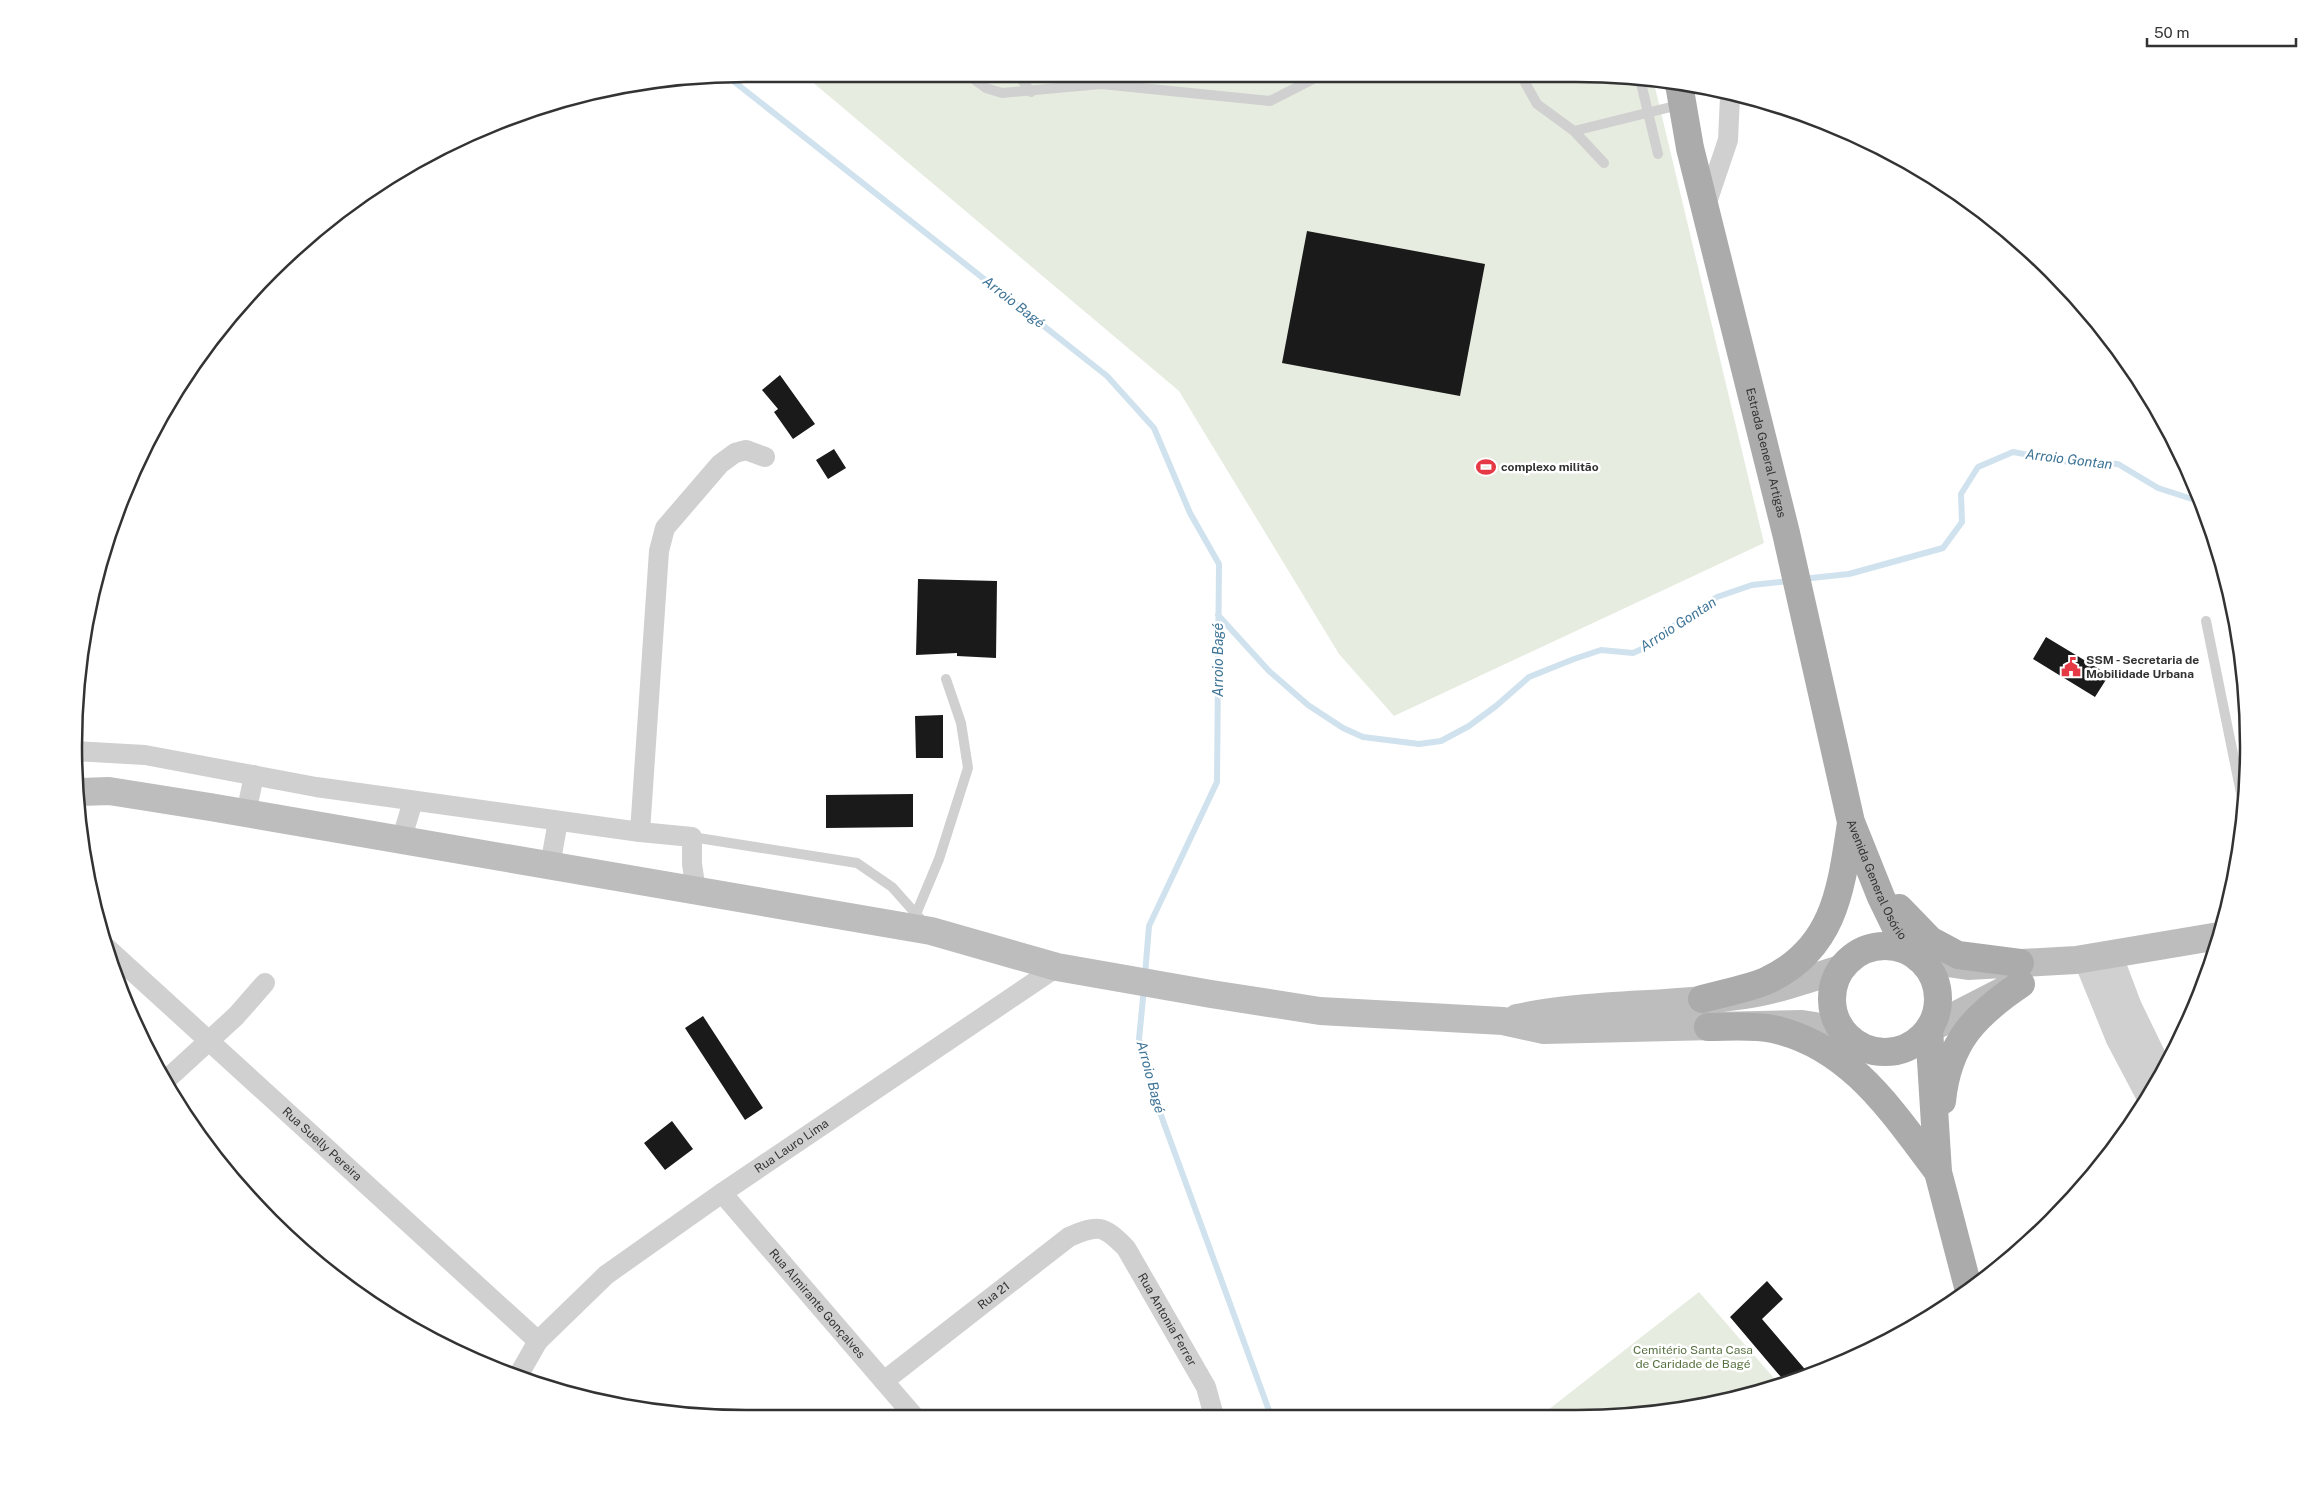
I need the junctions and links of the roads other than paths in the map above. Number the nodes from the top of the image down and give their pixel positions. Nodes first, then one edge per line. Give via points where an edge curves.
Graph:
1 (978, 82) edge
2 (1024, 82) edge
3 (1309, 82) edge
4 (1524, 82) edge
5 (1641, 86) edge
6 (1031, 92) junction
7 (1685, 92) edge
8 (1730, 101) edge
9 (1648, 114) junction
10 (1574, 131) junction
11 (1658, 154) dead end
12 (1604, 163) dead end
13 (1705, 208) junction
14 (765, 456) dead end
15 (2206, 622) dead end
16 (946, 679) dead end
17 (82, 751) edge
18 (254, 775) junction
19 (2238, 781) edge
20 (84, 792) edge
21 (413, 801) junction
22 (246, 814) junction
23 (558, 821) junction
24 (1851, 822) junction
25 (640, 832) junction
26 (692, 838) junction
27 (400, 841) junction
28 (550, 866) junction
29 (696, 891) junction
30 (924, 923) junction
31 (2211, 937) edge
32 (117, 957) edge
33 (2090, 957) junction
34 (1920, 959) junction
35 (1069, 968) junction
36 (1840, 969) junction
37 (2021, 974) junction
38 (265, 983) dead end
39 (1702, 999) junction
40 (1503, 1021) junction
41 (1708, 1026) junction
42 (1929, 1029) junction
43 (1845, 1035) junction
44 (210, 1040) junction
45 (2157, 1066) edge
46 (170, 1076) edge
47 (2145, 1088) edge
48 (1938, 1172) junction
49 (722, 1193) junction
50 (1110, 1232) joint
51 (1967, 1283) edge
52 (538, 1341) junction
53 (521, 1371) edge
54 (884, 1380) junction
55 (909, 1410) edge
56 (1212, 1410) edge

1 - 6 lane via 1002,93
2 - 6 lane
3 - 6 lane via 1270,101 1101,84
4 - 10 lane via 1537,104
5 - 9 lane
7 - 9 lane
7 - 13 main road, Estrada General Artigas via 1690,148
8 - 13 street via 1728,140
9 - 10 lane
9 - 11 lane
10 - 12 lane
13 - 24 main road, Estrada General Artigas via 1786,533
14 - 25 street via 746,450 735,453 720,464 665,528 659,551
15 - 19 lane
16 - 30 lane via 961,723 968,768 939,859
17 - 18 street via 145,755
18 - 21 street
18 - 22 street
20 - 22 main road via 109,791
21 - 23 street
21 - 27 street
22 - 27 main road
23 - 25 street
23 - 28 street
24 - 34 main road, Avenida General Osório via 1896,928
24 - 36 main road, Avenida General Osório
24 - 37 main road via 1894,902 1930,940 1958,955
24 - 39 main road via 1842,885 1826,929 1801,959 1767,980
25 - 26 street
26 - 29 street
26 - 30 lane via 857,863 892,887
27 - 28 main road
28 - 29 main road
29 - 30 main road
30 - 35 main road
31 - 33 main road
32 - 44 street, Rua Suelly Pereira
33 - 37 main road
33 - 45 street via 2129,1006
33 - 47 street via 2119,1039
34 - 36 main road via 1897,947 1884,946 1859,952
34 - 37 main road
34 - 42 main road via 1932,974 1938,992 1938,1005
35 - 40 main road via 1320,1011
35 - 49 street, Rua Lauro Lima
36 - 39 main road via 1773,989
36 - 43 main road via 1831,993 1832,1006
37 - 42 main road via 1988,997
37 - 48 main road via 1963,1035 1944,1081
38 - 44 street
39 - 40 main road via 1556,1010
40 - 41 main road via 1544,1030
41 - 43 main road via 1802,1024
41 - 48 main road via 1772,1029 1813,1042 1855,1070
42 - 43 main road via 1910,1046 1885,1053 1866,1049
42 - 48 main road
43 - 48 main road via 1891,1096
44 - 46 street
44 - 52 street, Rua Suelly Pereira
48 - 51 main road
49 - 52 street, Rua Lauro Lima via 606,1276
49 - 54 street, Rua Almirante Gonçalves
50 - 54 street, Rua 21 via 1091,1228 1069,1237
50 - 56 street, Rua Antonia Ferrer via 1126,1248 1206,1387
52 - 53 street, Rua Lauro Lima
54 - 55 street, Rua Almirante Gonçalves

